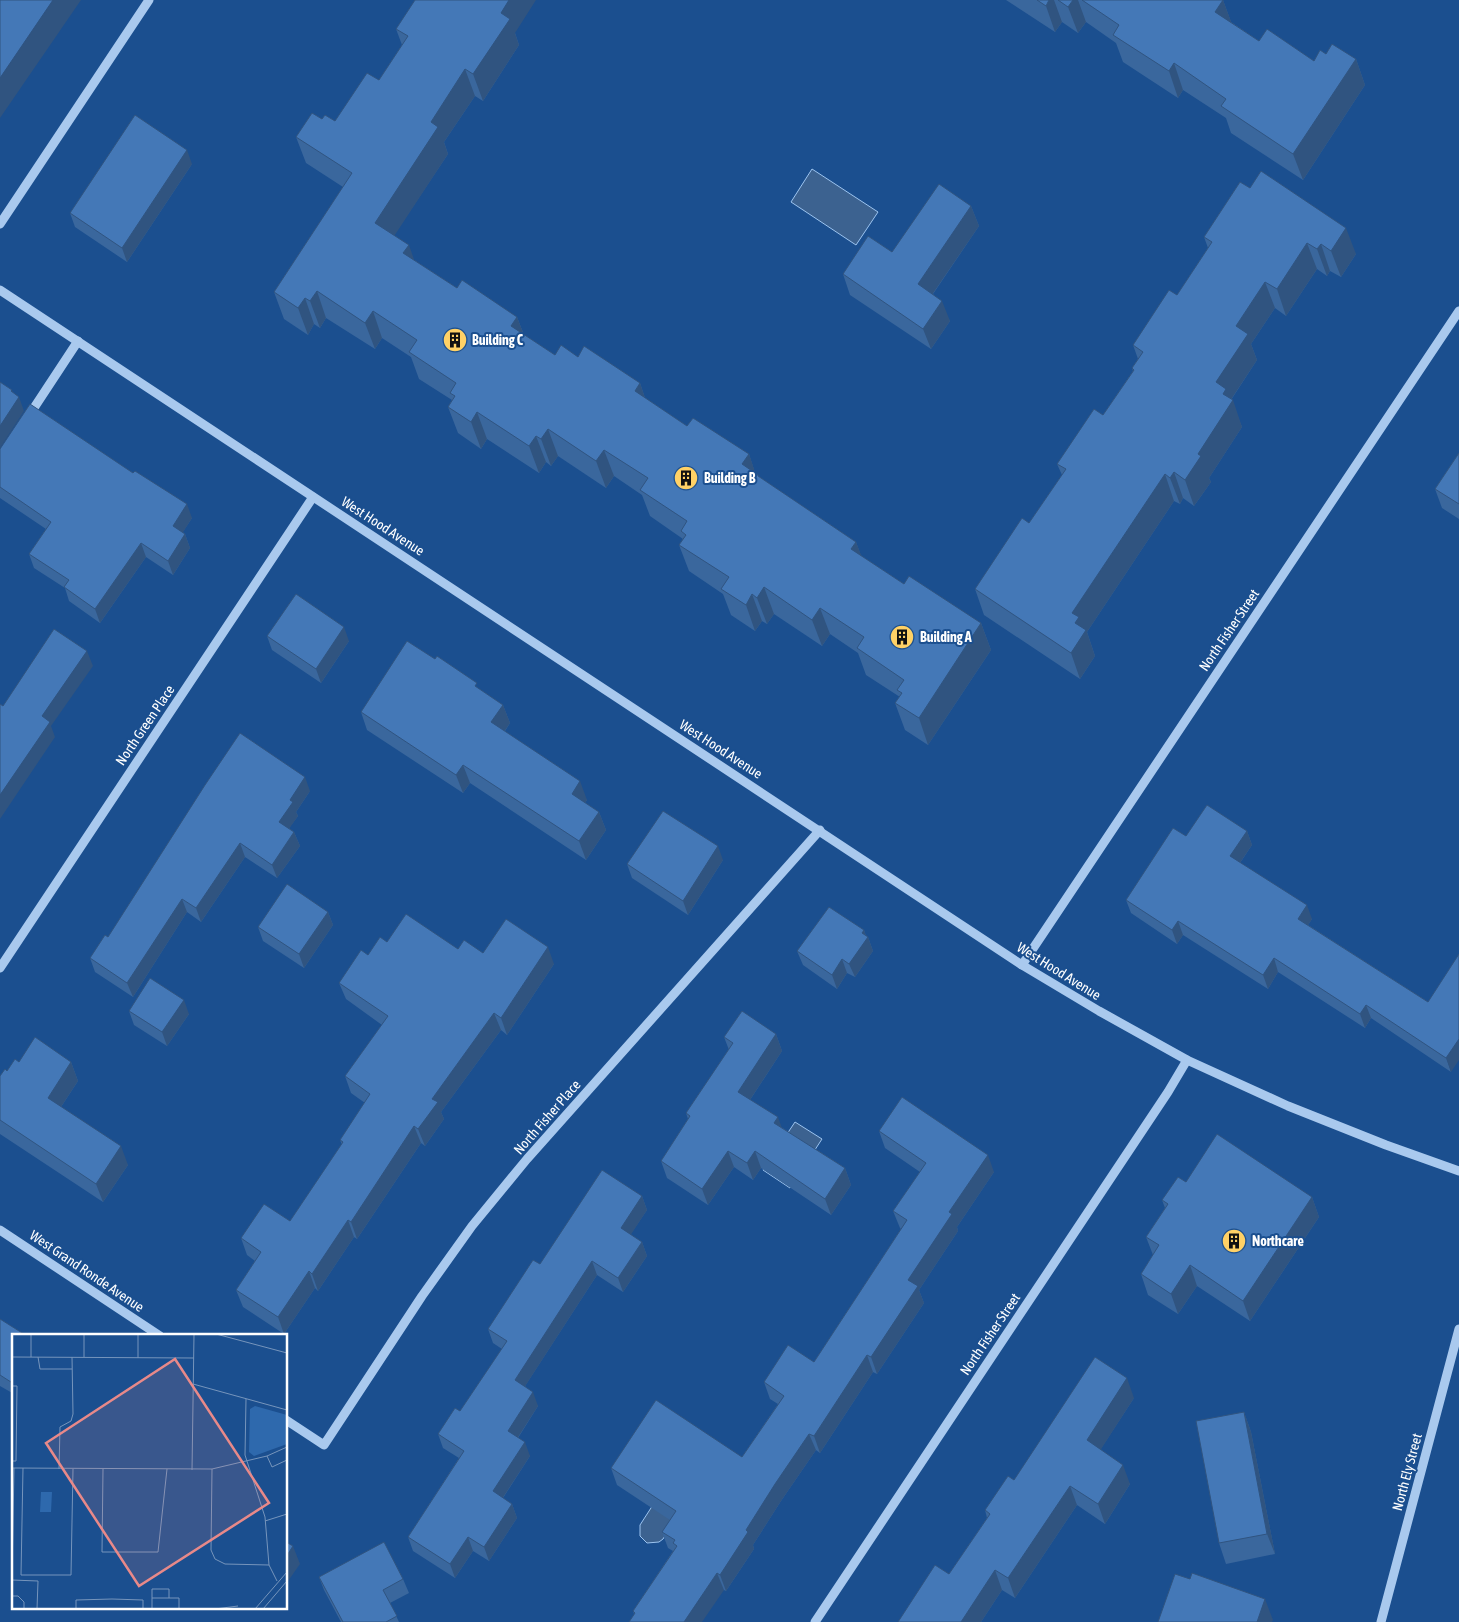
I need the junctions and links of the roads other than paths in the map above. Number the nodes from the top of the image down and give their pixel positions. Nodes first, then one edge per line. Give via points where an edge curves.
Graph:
1 (149, 0) edge
2 (0, 224) edge
3 (0, 290) edge
4 (1459, 310) edge
5 (78, 341) junction
6 (21, 427) edge
7 (313, 497) junction
8 (820, 830) junction
9 (1022, 965) junction
10 (0, 968) edge
11 (1187, 1060) junction
12 (1459, 1171) edge
13 (0, 1230) edge
14 (1459, 1329) edge
15 (157, 1334) edge
16 (288, 1421) edge
17 (815, 1622) edge
18 (1381, 1622) edge

1 - 2 street
3 - 5 street, West Hood Avenue
4 - 9 street, North Fisher Street
5 - 6 street
5 - 7 street, West Hood Avenue
7 - 8 street, West Hood Avenue
7 - 10 street, North Green Place
8 - 9 street, West Hood Avenue
8 - 16 street, North Fisher Place via 527,1159 472,1226 324,1445
9 - 11 street, West Hood Avenue
11 - 12 street, West Hood Avenue via 1288,1106
11 - 17 street, North Fisher Street
13 - 15 street, West Grand Ronde Avenue
14 - 18 street, North Ely Street

